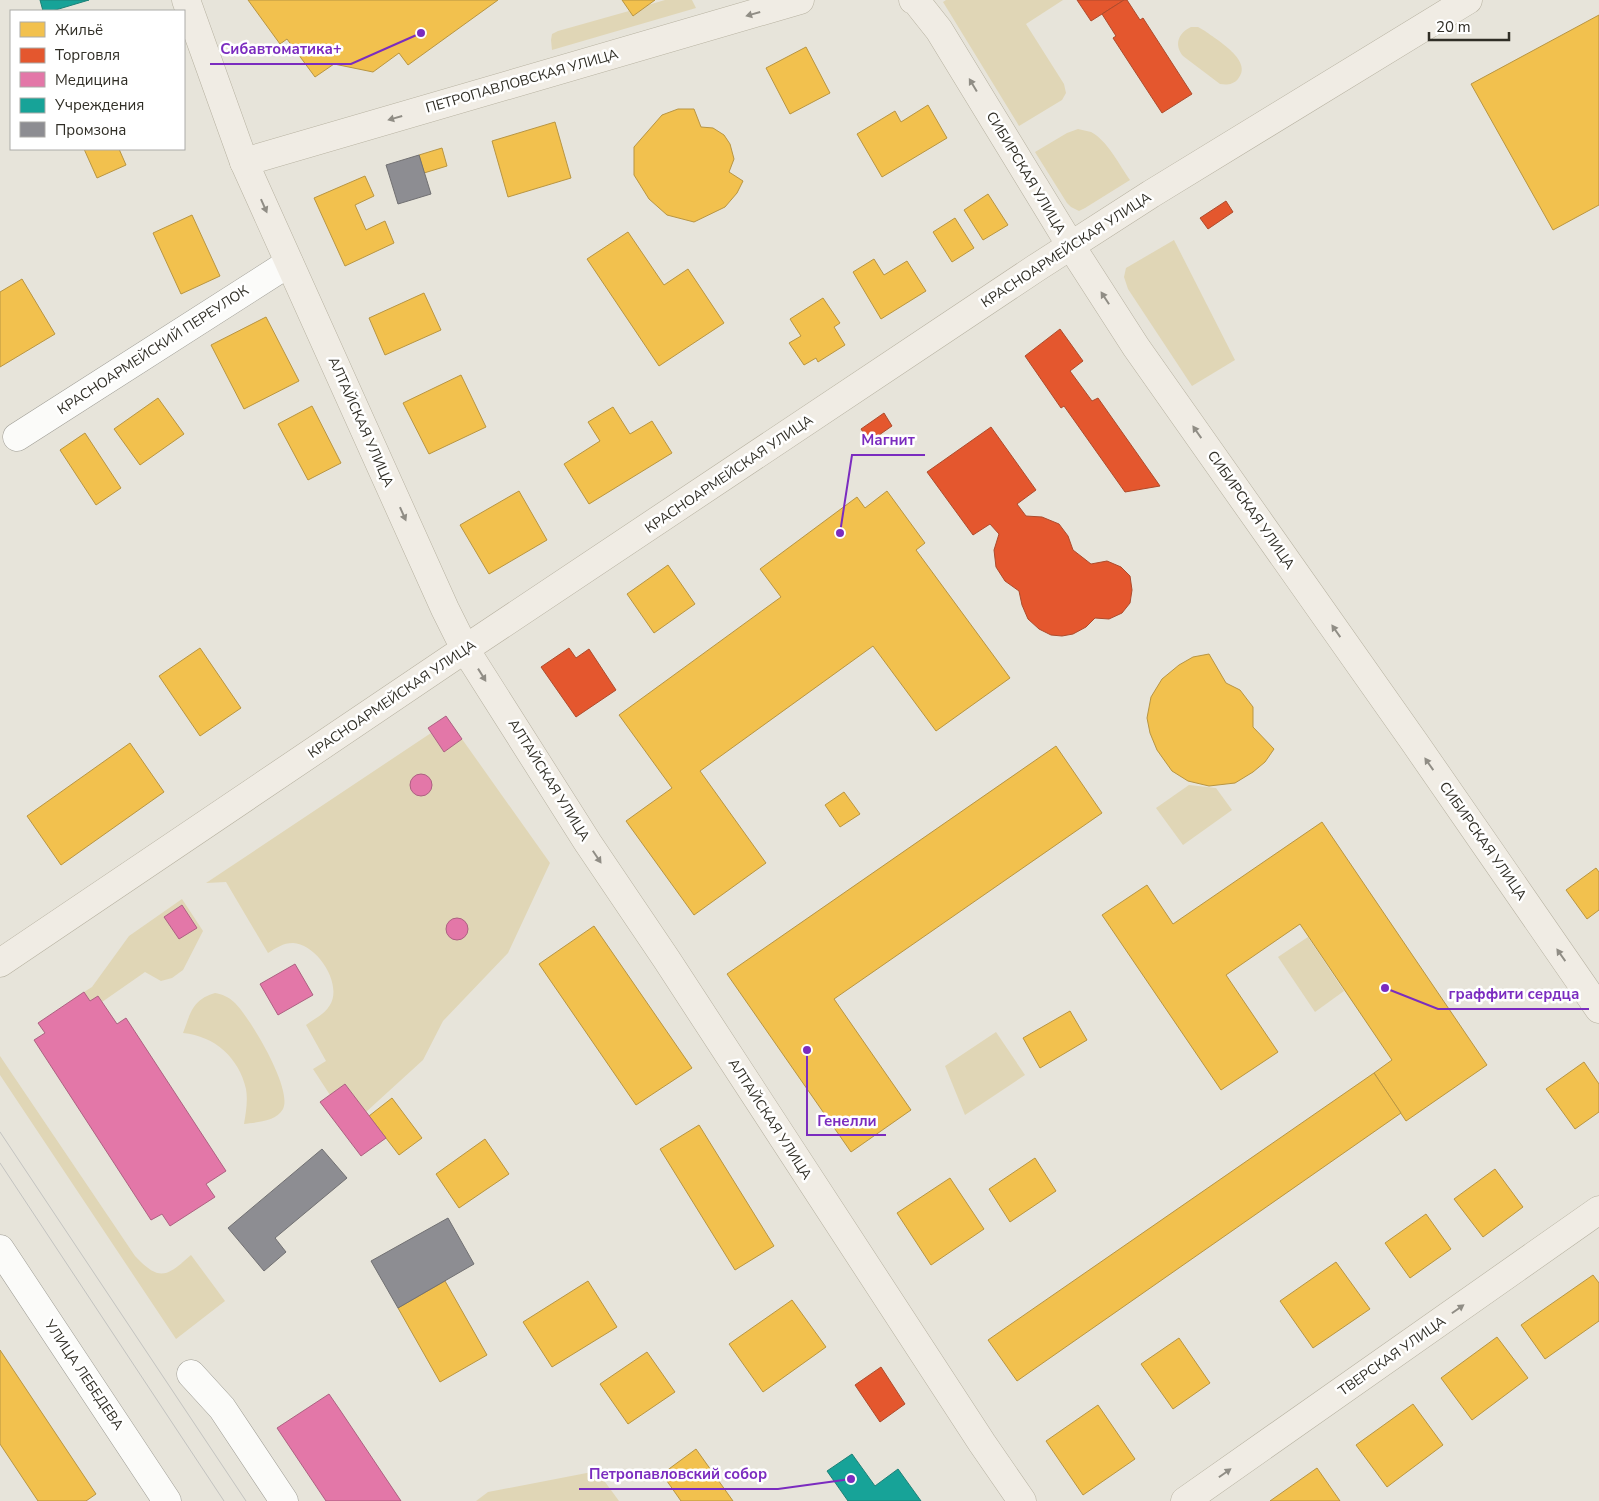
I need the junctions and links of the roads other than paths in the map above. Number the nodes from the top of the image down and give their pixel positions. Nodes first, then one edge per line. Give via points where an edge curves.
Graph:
1 (186, 0) edge
2 (800, 0) edge
3 (916, 0) edge
4 (1468, 0) edge
5 (244, 162) junction
6 (1071, 246) junction
7 (289, 263) junction
8 (17, 437) dead end
9 (465, 649) junction
10 (0, 963) edge
11 (1599, 1010) edge
12 (1599, 1210) edge
13 (0, 1249) edge
14 (191, 1374) dead end
15 (167, 1501) edge
16 (284, 1501) edge
17 (1022, 1501) edge
18 (1185, 1501) edge

1 - 5 main road, АЛТАЙСКАЯ УЛИЦА
2 -> 5 main road, ПЕТРОПАВЛОВСКАЯ УЛИЦА
6 -> 3 main road, СИБИРСКАЯ УЛИЦА via 939,30
4 - 6 main road, КРАСНОАРМЕЙСКАЯ УЛИЦА
5 -> 7 main road, АЛТАЙСКАЯ УЛИЦА
6 - 9 main road, КРАСНОАРМЕЙСКАЯ УЛИЦА
11 -> 6 main road, СИБИРСКАЯ УЛИЦА via 1136,347
7 - 8 street, КРАСНОАРМЕЙСКИЙ ПЕРЕУЛОК
7 -> 9 main road, АЛТАЙСКАЯ УЛИЦА
9 - 10 main road, КРАСНОАРМЕЙСКАЯ УЛИЦА
9 -> 17 main road, АЛТАЙСКАЯ УЛИЦА via 588,844
18 -> 12 main road, ТВЕРСКАЯ УЛИЦА
13 - 15 street, УЛИЦА ЛЕБЕДЕВА
14 - 16 street via 222,1408

